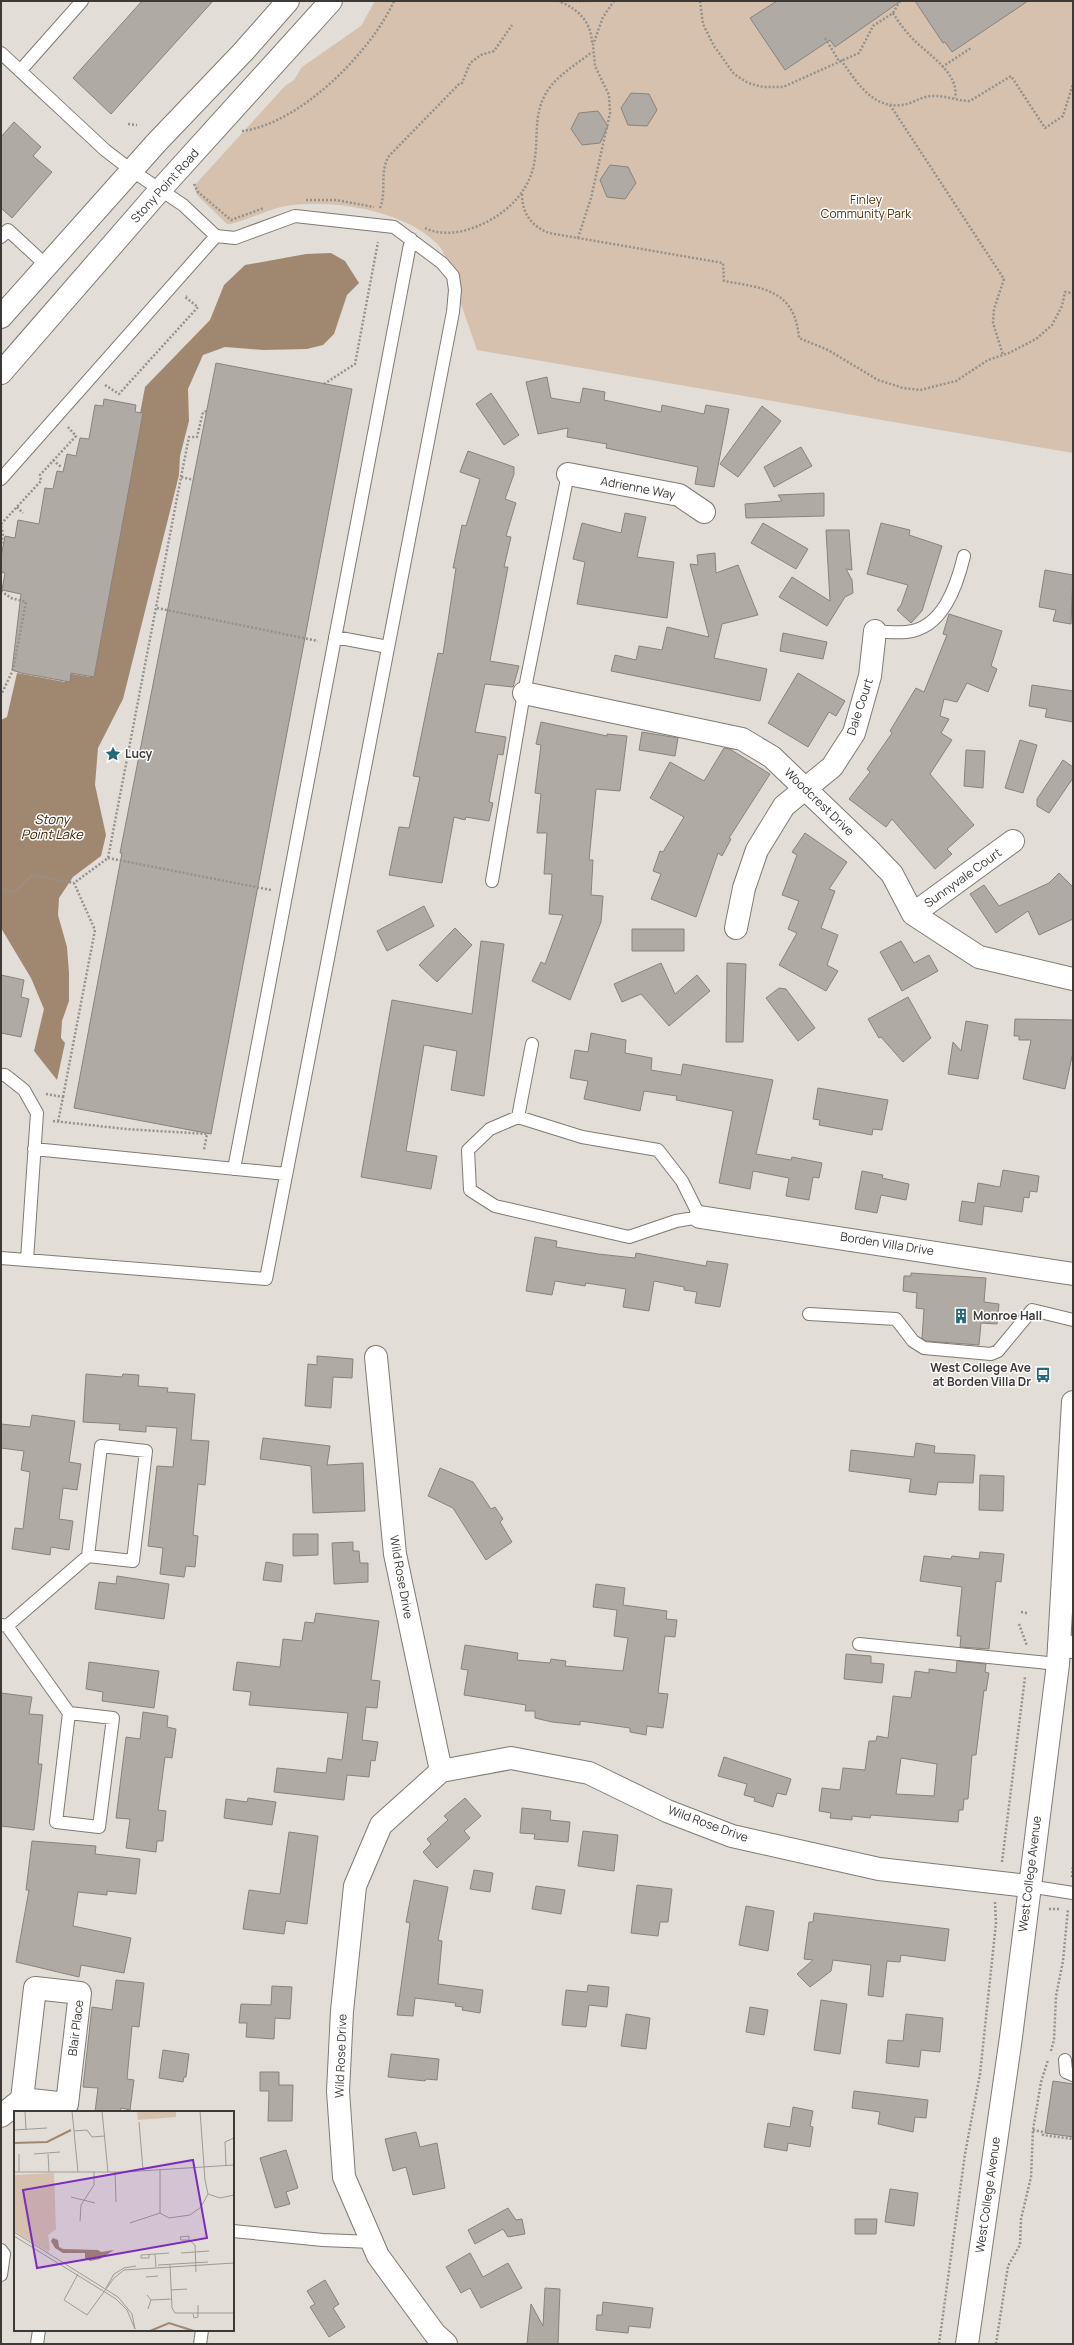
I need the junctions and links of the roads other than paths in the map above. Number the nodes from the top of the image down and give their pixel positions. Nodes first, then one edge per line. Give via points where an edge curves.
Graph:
1 (82, 1) edge
2 (288, 1) edge
3 (331, 1) edge
4 (1, 53) edge
5 (20, 71) junction
6 (131, 170) junction
7 (160, 190) junction
8 (216, 236) junction
9 (1, 237) edge
10 (411, 239) junction
11 (47, 266) junction
12 (1, 317) edge
13 (1, 372) edge
14 (568, 474) joint
15 (1, 479) edge
16 (704, 512) dead end
17 (964, 556) dead end
18 (875, 631) joint
19 (335, 637) junction
20 (388, 647) junction
21 (524, 693) junction
22 (804, 788) junction
23 (1013, 842) dead end
24 (492, 881) dead end
25 (913, 914) junction
26 (736, 928) dead end
27 (1073, 979) edge
28 (532, 1044) dead end
29 (1, 1075) edge
30 (518, 1117) junction
31 (34, 1149) junction
32 (234, 1169) junction
33 (286, 1174) junction
34 (700, 1217) junction
35 (1, 1258) edge
36 (27, 1260) junction
37 (1073, 1274) edge
38 (809, 1314) dead end
39 (1073, 1320) edge
40 (376, 1357) dead end
41 (1073, 1402) edge
42 (88, 1556) junction
43 (4, 1625) edge
44 (859, 1644) dead end
45 (1063, 1652) edge
46 (69, 1713) junction
47 (441, 1771) junction
48 (1028, 1886) junction
49 (1073, 1893) edge
50 (1065, 2060) dead end
51 (1073, 2075) edge
52 (22, 2099) junction
53 (1, 2116) edge
54 (234, 2231) edge
55 (372, 2242) junction
56 (7, 2253) edge
57 (1, 2275) edge
58 (39, 2331) edge
59 (202, 2331) edge
60 (37, 2344) edge
61 (200, 2344) edge
62 (446, 2344) edge
63 (966, 2344) edge

1 - 5 lane
2 - 6 street
3 - 7 street, Stony Point Road
4 - 5 lane
5 - 6 lane via 105,150
6 - 7 lane
6 - 11 street
7 - 8 lane via 183,205
7 - 13 street, Stony Point Road
8 - 10 lane via 235,238 295,216 394,227
8 - 15 lane
9 - 11 lane via 8,230
10 - 19 lane
10 - 20 lane via 442,263 452,276 455,290 453,312
11 - 12 street
14 - 16 street, Adrienne Way via 678,496
14 - 21 lane
17 - 18 lane via 952,595 938,615 924,626 907,632
18 - 22 street, Dale Court via 870,676 854,734 832,766
19 - 20 lane
19 - 32 lane
20 - 33 lane
21 - 22 street, Woodcrest Drive via 742,739 772,757
21 - 24 lane
22 - 25 street, Woodcrest Drive via 892,874
22 - 26 street, Dale Court via 784,806 757,850 744,888
23 - 25 street, Sunnyvale Court
25 - 27 street, Woodcrest Drive via 979,957
28 - 30 lane
29 - 31 lane via 5,1075 24,1090 37,1112
30 - 34 lane via 582,1137 658,1150 682,1181
30 - 34 lane via 490,1129 468,1150 470,1190 495,1206 629,1237 676,1221
31 - 32 lane
31 - 36 lane
32 - 33 lane
33 - 36 lane via 266,1279
34 - 37 street, Borden Villa Drive
35 - 36 lane
38 - 39 lane via 896,1319 913,1341 924,1348 985,1354 998,1351 1032,1310
40 - 47 street, Wild Rose Drive via 395,1554
41 - 45 street, West College Avenue
42 - 42 lane via 133,1561 146,1451 101,1446
42 - 43 lane
43 - 46 lane
44 - 45 lane via 1027,1660
45 - 48 street, West College Avenue
46 - 46 lane via 113,1718 99,1827 56,1822
47 - 48 street, Wild Rose Drive via 511,1758 589,1773 667,1811 732,1836 879,1870
47 - 55 street, Wild Rose Drive via 382,1825 355,1886 342,2011 338,2091 344,2177
48 - 49 lane
48 - 63 street, West College Avenue via 1011,2037
50 - 51 lane via 1066,2072
52 - 52 street, Blair Place via 35,1988 80,1993 67,2104
52 - 53 street
54 - 55 lane
55 - 62 street, Wild Rose Drive via 378,2256 435,2334
56 - 57 lane
58 - 60 lane
59 - 61 lane

